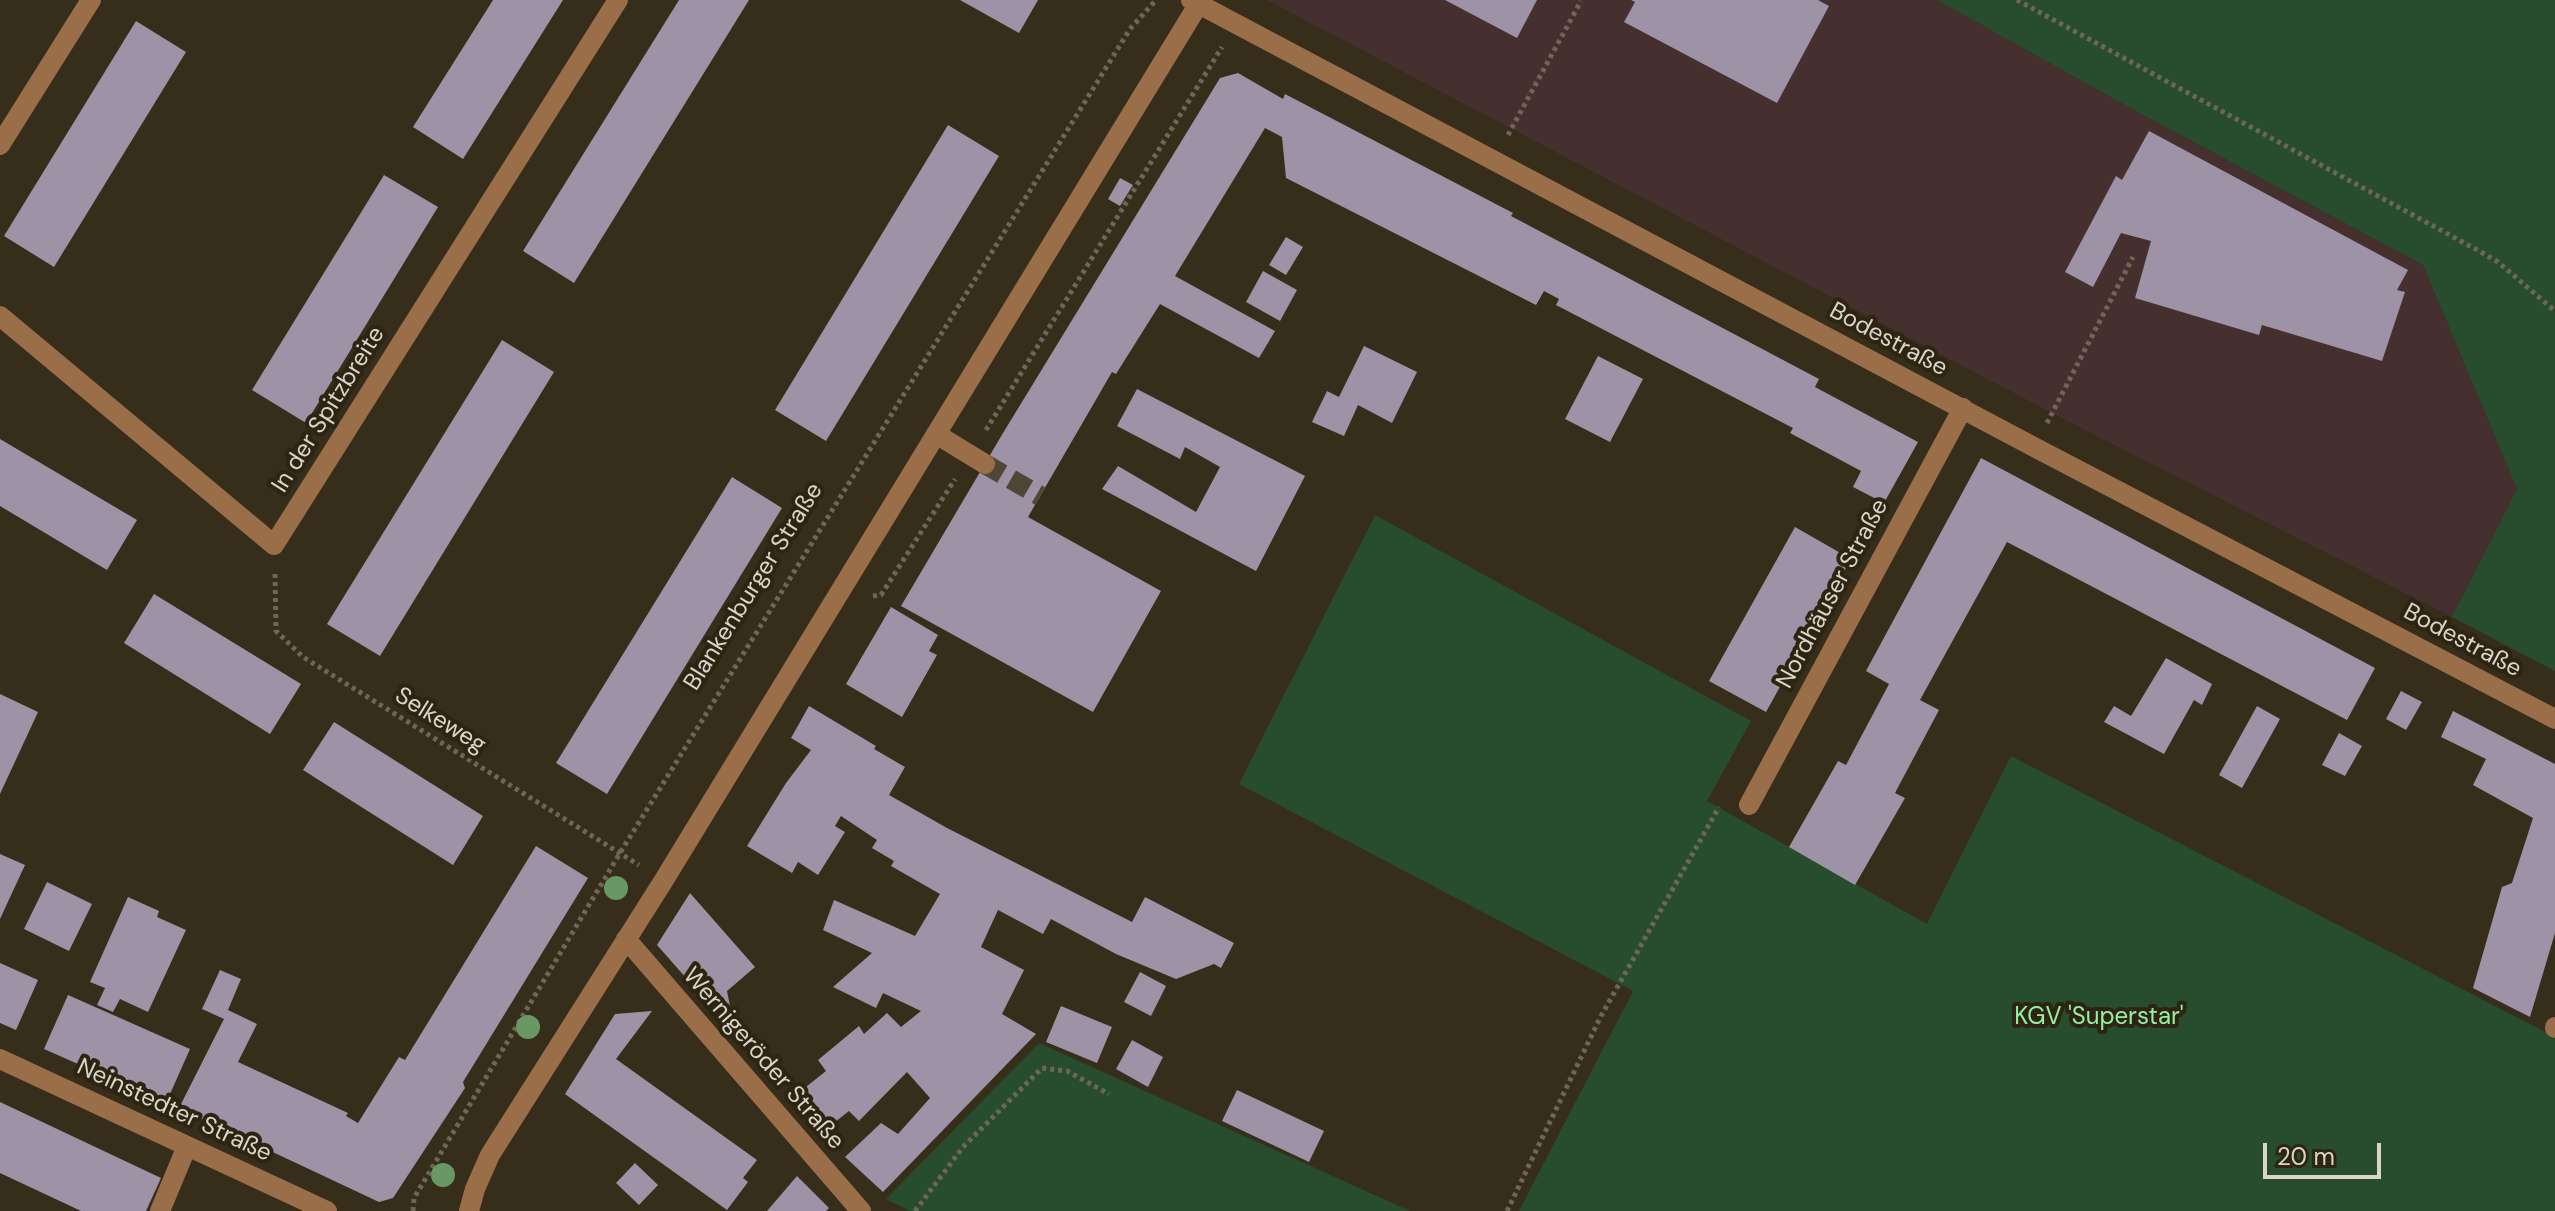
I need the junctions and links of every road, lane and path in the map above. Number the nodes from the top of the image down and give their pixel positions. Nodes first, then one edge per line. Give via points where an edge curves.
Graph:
1 (91, 0) edge
2 (618, 0) edge
3 (1156, 0) edge
4 (2017, 0) edge
5 (1197, 1) edge
6 (1581, 1) edge
7 (1512, 128) dead end
8 (0, 145) edge
9 (2133, 257) dead end
10 (2555, 311) edge
11 (0, 316) edge
12 (1963, 408) junction
13 (2052, 413) dead end
14 (936, 434) junction
15 (985, 464) tunnel mouth
16 (274, 545) junction
17 (2555, 719) edge
18 (1749, 805) joint
19 (620, 853) junction
20 (664, 880) junction
21 (626, 939) junction
22 (0, 1059) edge
23 (1109, 1094) dead end
24 (187, 1146) junction
25 (858, 1210) edge
26 (160, 1211) edge
27 (327, 1211) edge
28 (413, 1211) edge
29 (469, 1211) edge
30 (915, 1211) edge
31 (1507, 1211) edge

1 - 8 street
2 - 16 street, In der Spitzbreite
3 - 19 path, Blankenburger Straße via 1130,29
4 - 10 path via 2481,252
5 - 12 street, Bodestraße
5 - 14 street
6 - 7 path
9 - 13 path
11 - 16 street
12 - 17 street, Bodestraße
12 - 18 street, Nordhäuser Straße
14 - 15 street
14 - 20 street
16 - 19 path, Selkeweg via 276,631 303,657
18 - 31 path via 1726,794 1601,1016
19 - 20 path, Selkeweg
19 - 28 path, Blankenburger Straße via 414,1198
20 - 21 street
21 - 25 street, Wernigeröder Straße
21 - 29 street via 490,1155
22 - 24 street, Neinstedter Straße
23 - 30 path via 1067,1071 1042,1068 963,1147
24 - 26 street
24 - 27 street, Neinstedter Straße

